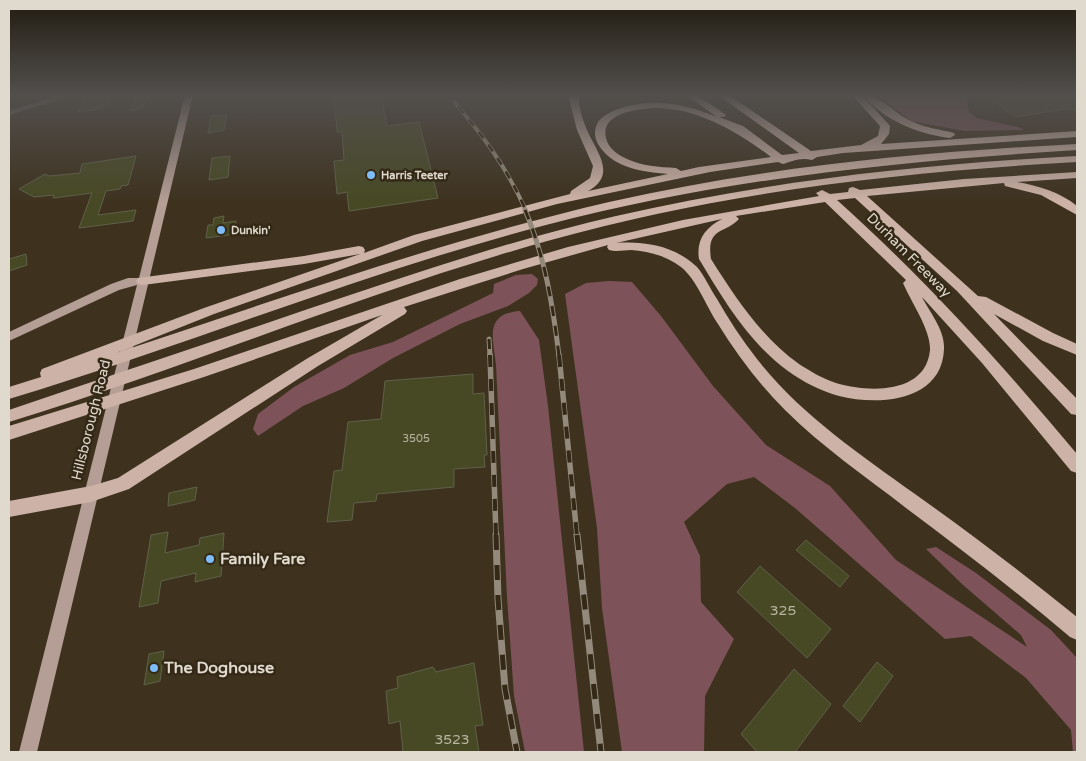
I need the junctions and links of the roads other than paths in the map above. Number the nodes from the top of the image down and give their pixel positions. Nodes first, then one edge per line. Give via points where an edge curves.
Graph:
1 (180, 131) edge
2 (584, 131) edge
3 (601, 131) edge
4 (740, 131) edge
5 (742, 131) edge
6 (775, 131) edge
7 (885, 131) edge
8 (924, 131) edge
9 (746, 133) junction
10 (1077, 134) edge
11 (999, 138) junction
12 (1077, 147) edge
13 (843, 150) junction
14 (1077, 160) edge
15 (708, 169) junction
16 (1077, 175) edge
17 (973, 181) junction
18 (555, 201) junction
19 (760, 209) junction
20 (1077, 211) edge
21 (418, 238) junction
22 (555, 256) junction
23 (904, 272) junction
24 (143, 281) junction
25 (456, 286) junction
26 (962, 288) junction
27 (9, 337) edge
28 (1077, 350) edge
29 (9, 392) edge
30 (1077, 409) edge
31 (9, 416) edge
32 (9, 433) edge
33 (1077, 466) edge
34 (91, 494) junction
35 (9, 509) edge
36 (1077, 630) edge
37 (28, 752) edge

1 - 24 main road, Hillsborough Road
2 - 18 highway via 599,164 599,173 587,187
3 - 15 highway via 604,146 629,163 667,171
4 - 9 highway
5 - 9 highway, Durham Freeway
6 - 26 highway, Durham Freeway via 880,213
7 - 13 highway via 885,136 874,144
8 - 11 highway
9 - 23 highway, Durham Freeway via 848,217
10 - 11 highway
11 - 13 highway
12 - 29 highway via 909,158 792,172 695,188 557,218 419,258
13 - 15 highway
14 - 31 highway via 872,175 643,214 497,252
15 - 18 highway
16 - 17 highway
17 - 19 highway via 863,192
17 - 20 highway via 1034,189 1065,202
18 - 21 highway
19 - 22 highway via 627,236
19 - 23 highway via 727,221 713,230 704,246 706,259 772,350 793,367 826,385 856,393 895,394 921,383 930,373 937,351 935,336
21 - 24 highway via 304,260
21 - 29 highway via 59,367
22 - 25 highway
22 - 36 highway via 641,246 668,254 687,265 736,343 776,391 804,418
23 - 33 highway, Durham Freeway via 973,344
24 - 27 main road via 115,287
24 - 34 main road, Hillsborough Road
25 - 32 highway
25 - 34 highway via 383,320 125,483
26 - 28 highway
26 - 30 highway, Durham Freeway
34 - 35 highway
34 - 37 main road, Hillsborough Road

